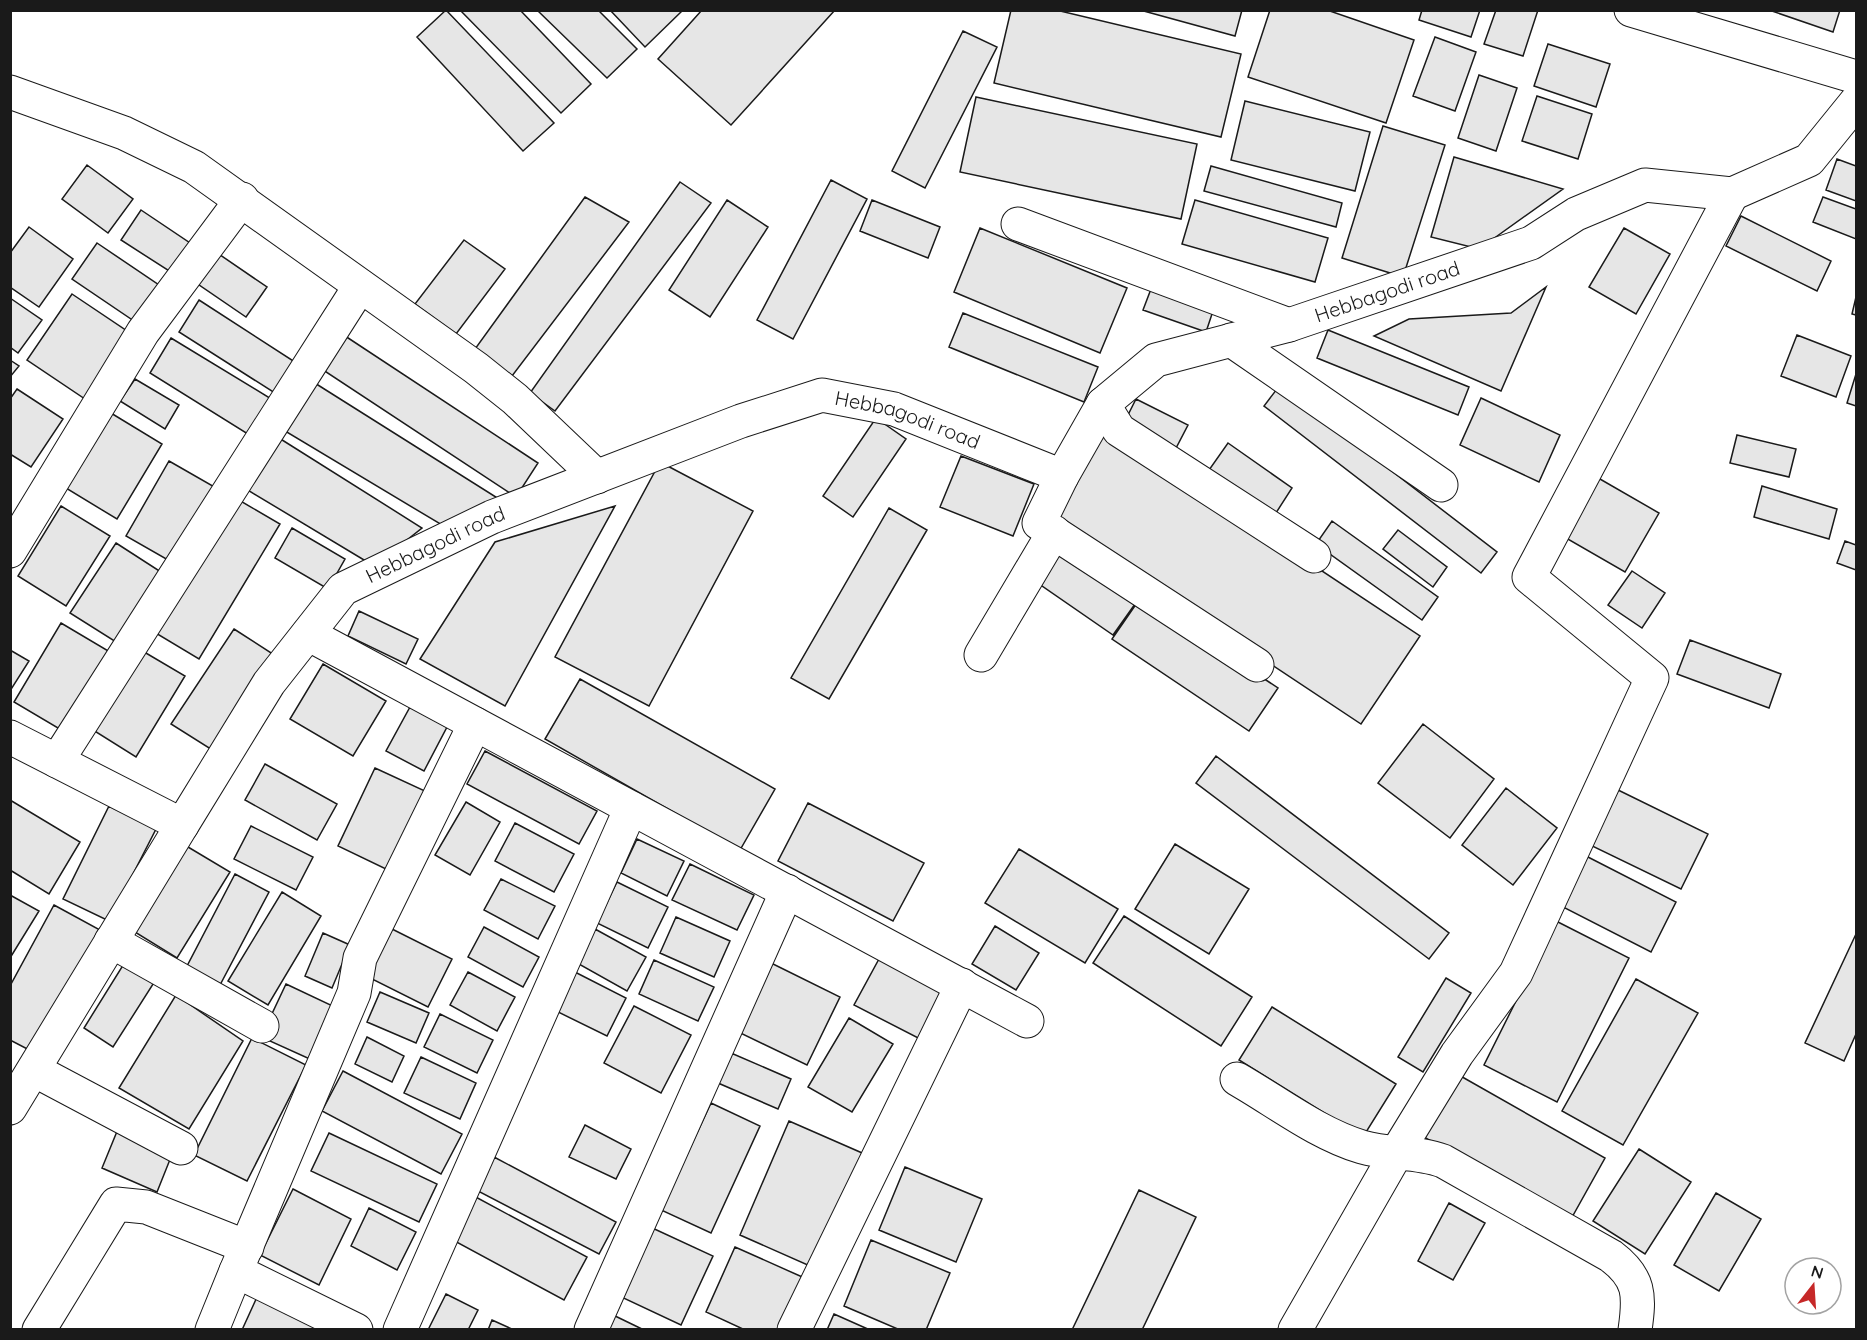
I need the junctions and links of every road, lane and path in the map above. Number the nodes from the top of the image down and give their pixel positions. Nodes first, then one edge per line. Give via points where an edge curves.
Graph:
1 (1631, 10) edge
2 (1857, 77) edge
3 (10, 92) edge
4 (1857, 102) edge
5 (1732, 194) junction
6 (242, 199) junction
7 (1018, 224) dead end
8 (360, 286) junction
9 (1289, 325) junction
10 (1231, 340) junction
11 (1103, 404) junction
12 (1062, 476) junction
13 (597, 477) junction
14 (1441, 485) dead end
15 (1054, 532) junction
16 (10, 550) edge
17 (1314, 556) dead end
18 (308, 634) junction
19 (981, 655) dead end
20 (1257, 665) dead end
21 (475, 724) junction
22 (16, 750) edge
23 (57, 761) junction
24 (631, 808) junction
25 (182, 825) junction
26 (787, 891) junction
27 (111, 941) junction
28 (962, 985) junction
29 (1027, 1021) dead end
30 (262, 1026) dead end
31 (34, 1070) junction
32 (1237, 1079) dead end
33 (10, 1108) edge
34 (181, 1148) dead end
35 (1396, 1152) junction
36 (242, 1259) junction
37 (39, 1329) edge
38 (212, 1329) edge
39 (356, 1329) edge
40 (400, 1329) edge
41 (591, 1329) edge
42 (794, 1329) edge
43 (1295, 1329) edge
44 (1635, 1329) edge

1 - 2 street
3 - 6 street via 123,134 194,167
4 - 5 street, Hebbagodi road via 1809,160
5 - 9 street, Hebbagodi road via 1645,185 1576,214 1532,243
5 - 35 street via 1529,576 1652,678 1516,973 1457,1054
6 - 8 street
6 - 16 street via 143,332
7 - 9 street
8 - 13 street via 515,399
8 - 23 street
9 - 10 street, Hebbagodi road
10 - 11 street, Hebbagodi road via 1156,360
10 - 14 street
11 - 12 street, Hebbagodi road
11 - 17 street via 1119,430
12 - 13 street, Hebbagodi road via 894,409 822,395 741,421
12 - 15 street via 1039,523
13 - 18 street, Hebbagodi road via 492,517 343,589
15 - 19 street
15 - 20 street
18 - 21 street
18 - 25 street, Hebbagodi road via 269,683
21 - 24 street
21 - 36 street via 360,958 354,993
22 - 23 street
23 - 25 street
24 - 26 street
24 - 40 street
25 - 27 street, Hebbagodi road
26 - 28 street
26 - 41 street
27 - 30 street
27 - 31 street, Hebbagodi road
28 - 29 street
28 - 42 street
31 - 33 street, Hebbagodi road
31 - 34 street
32 - 35 street via 1341,1139 1364,1148
35 - 43 street
35 - 44 street via 1425,1154 1443,1161 1626,1267 1635,1281
36 - 37 street via 146,1207 116,1204
36 - 38 street
36 - 39 street

